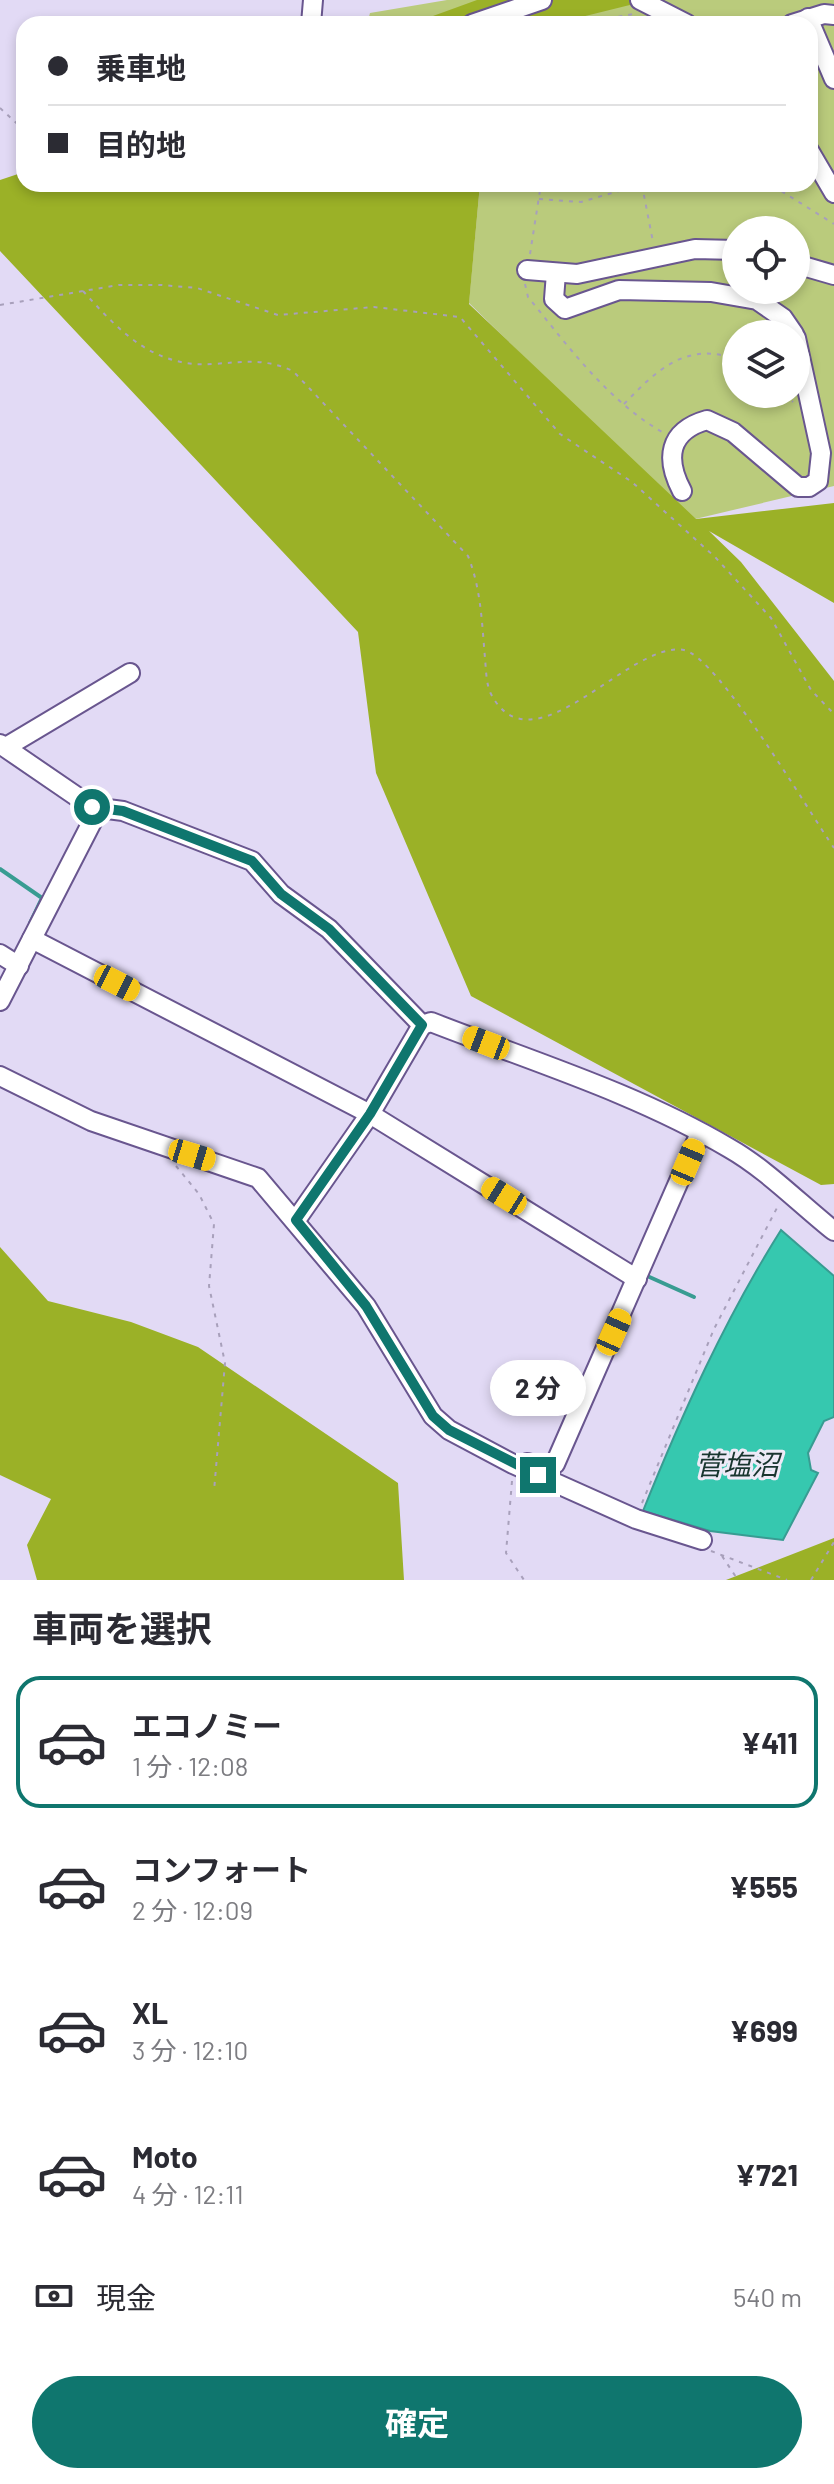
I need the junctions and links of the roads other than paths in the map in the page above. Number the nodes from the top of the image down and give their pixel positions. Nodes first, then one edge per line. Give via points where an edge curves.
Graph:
1 (542, 0) edge
2 (637, 7) edge
3 (495, 16) edge
4 (663, 16) edge
5 (818, 52) edge
6 (834, 79) edge
7 (818, 166) edge
8 (834, 193) edge
9 (722, 250) edge
10 (810, 268) edge
11 (527, 270) road end
12 (556, 273) junction
13 (834, 275) edge
14 (784, 320) edge
15 (810, 404) edge
16 (682, 491) dead end
17 (130, 673) dead end
18 (3, 745) edge
19 (92, 807) junction
20 (32, 939) junction
21 (0, 954) edge
22 (19, 966) junction
23 (0, 1001) edge
24 (422, 1025) junction
25 (0, 1076) edge
26 (370, 1114) junction
27 (700, 1133) junction
28 (296, 1220) junction
29 (834, 1231) edge
30 (637, 1279) junction
31 (513, 1464) junction
32 (702, 1540) road end

1 - 3 street
2 - 4 street
5 - 6 street
7 - 8 street
9 - 12 street via 695,249 615,268
10 - 13 street
11 - 12 street
12 - 14 street via 554,299 565,309 619,290 711,292 757,300
15 - 16 street via 821,453 818,481 798,487 733,432 707,420 692,424 673,447 671,470
17 - 18 street
18 - 19 street
19 - 20 street via 92,822
19 - 24 street via 123,811 252,861 281,894 329,929
20 - 22 street
20 - 26 street
21 - 22 street
22 - 23 street
24 - 26 street
24 - 27 street via 431,1022 623,1096
25 - 28 street via 70,1113 258,1178
26 - 28 street
26 - 30 street
27 - 29 street via 731,1149
27 - 30 street
28 - 31 street via 366,1306 433,1416
30 - 31 street via 555,1464
31 - 32 street via 636,1519

